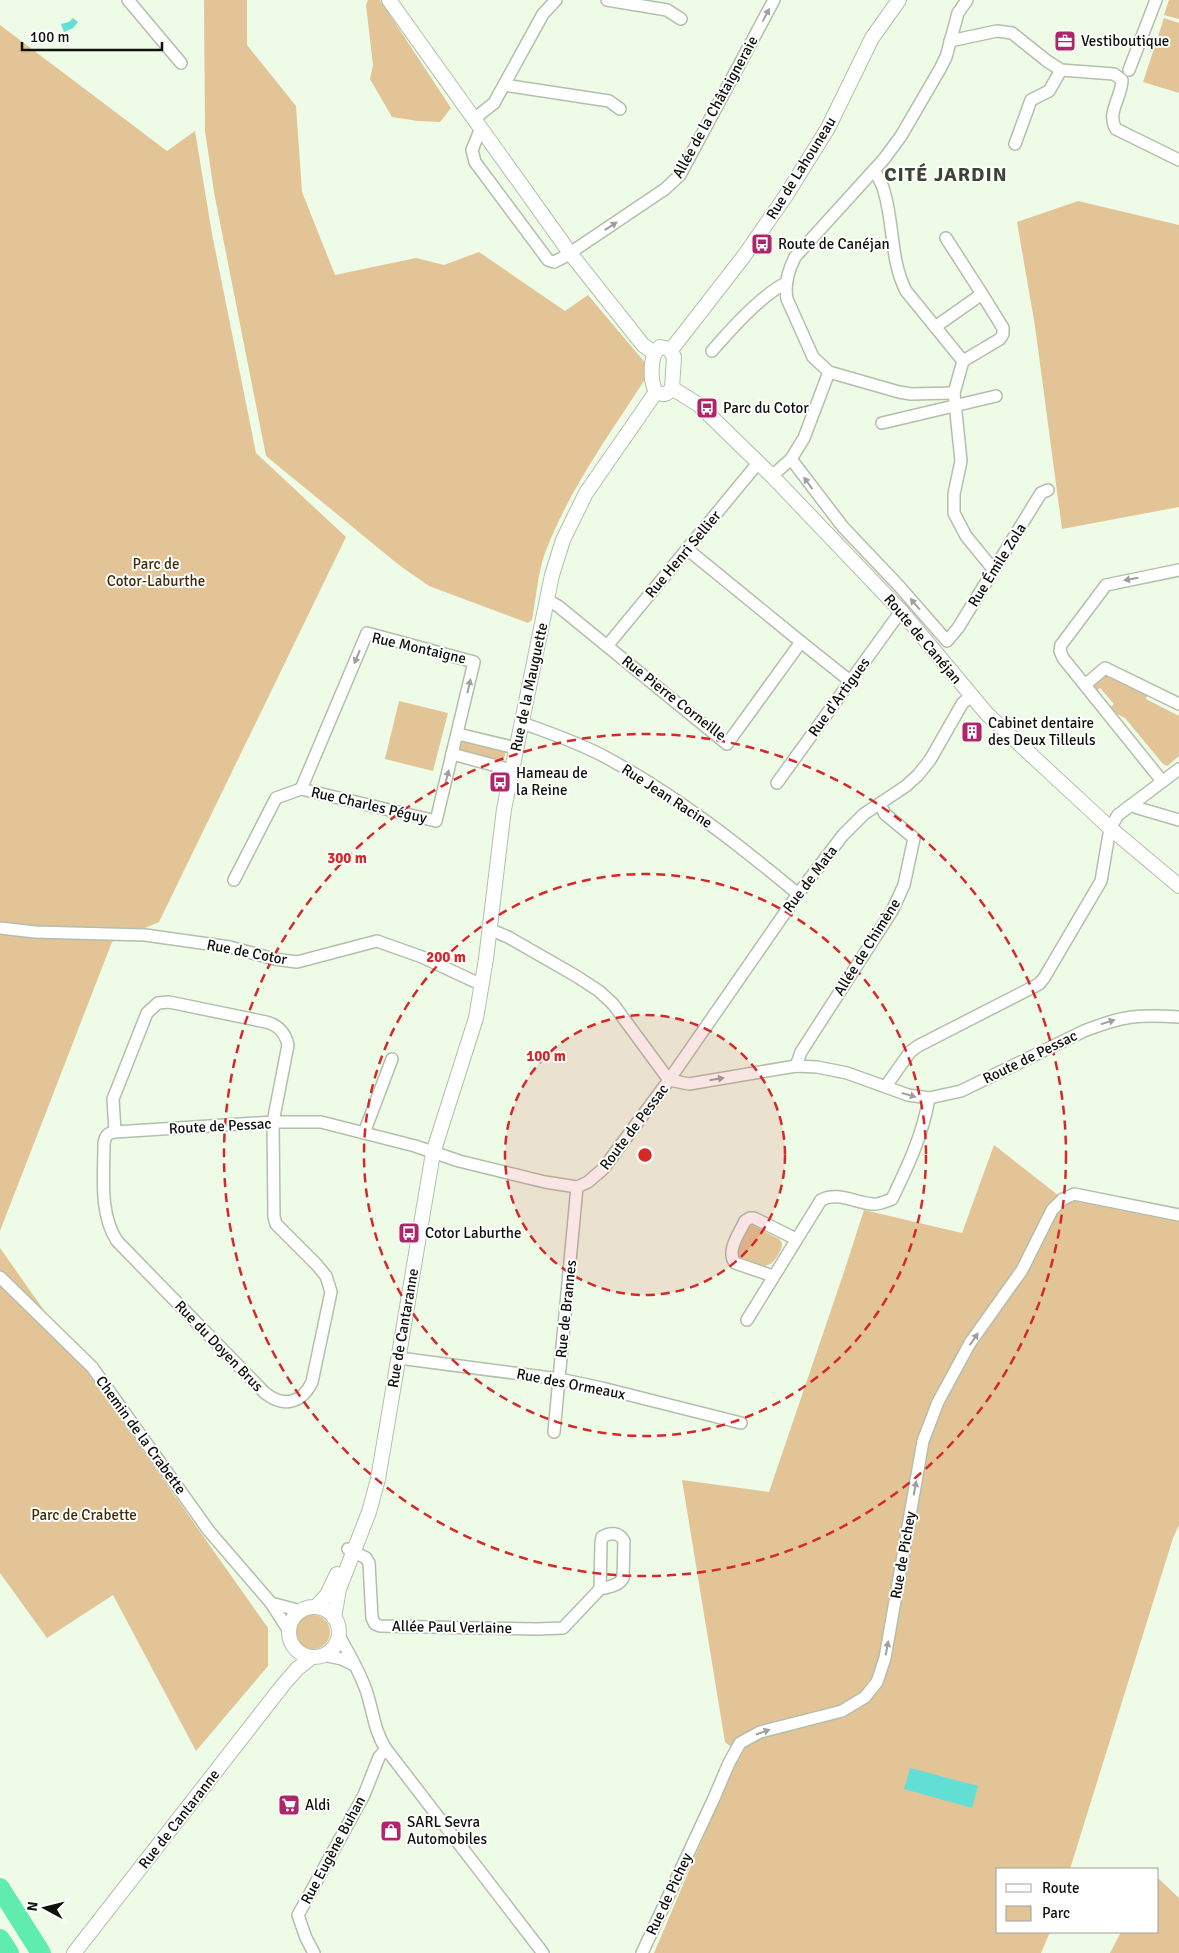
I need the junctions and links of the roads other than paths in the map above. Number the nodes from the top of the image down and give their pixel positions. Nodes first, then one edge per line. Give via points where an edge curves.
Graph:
1 (128, 0) edge
2 (389, 0) edge
3 (556, 0) edge
4 (607, 0) edge
5 (774, 0) edge
6 (898, 0) edge
7 (967, 0) edge
8 (1156, 0) edge
9 (681, 19) dead end
10 (950, 41) junction
11 (181, 63) dead end
12 (1061, 70) junction
13 (1125, 75) junction
14 (504, 85) junction
15 (620, 109) dead end
16 (477, 124) junction
17 (1014, 144) dead end
18 (1179, 160) edge
19 (874, 170) junction
20 (946, 238) dead end
21 (570, 253) junction
22 (786, 284) junction
23 (982, 294) junction
24 (935, 327) junction
25 (671, 350) junction
26 (712, 351) dead end
27 (654, 352) junction
28 (963, 361) junction
29 (829, 372) junction
30 (672, 388) junction
31 (656, 392) junction
32 (954, 393) junction
33 (996, 396) dead end
34 (955, 406) junction
35 (882, 423) dead end
36 (791, 459) junction
37 (758, 463) junction
38 (772, 476) junction
39 (1048, 490) dead end
40 (687, 549) junction
41 (994, 569) junction
42 (1179, 570) edge
43 (547, 600) junction
44 (901, 611) junction
45 (801, 642) junction
46 (607, 646) junction
47 (850, 681) junction
48 (1085, 685) junction
49 (970, 696) junction
50 (1179, 704) edge
51 (522, 723) junction
52 (458, 734) junction
53 (516, 748) junction
54 (452, 754) junction
55 (1179, 769) edge
56 (512, 770) junction
57 (1162, 781) junction
58 (777, 784) dead end
59 (301, 789) junction
60 (880, 804) junction
61 (1131, 805) junction
62 (1179, 820) edge
63 (436, 821) joint
64 (1110, 828) junction
65 (234, 880) dead end
66 (1179, 886) edge
67 (798, 894) junction
68 (0, 928) edge
69 (489, 929) junction
70 (482, 985) junction
71 (1179, 1017) edge
72 (392, 1059) dead end
73 (796, 1066) junction
74 (669, 1080) junction
75 (886, 1086) junction
76 (929, 1098) junction
77 (273, 1122) junction
78 (111, 1133) junction
79 (364, 1133) junction
80 (433, 1152) junction
81 (577, 1187) junction
82 (1179, 1215) edge
83 (796, 1238) junction
84 (773, 1276) junction
85 (0, 1277) edge
86 (747, 1320) dead end
87 (399, 1358) junction
88 (559, 1379) junction
89 (741, 1423) dead end
90 (554, 1432) dead end
91 (351, 1550) junction
92 (600, 1590) junction
93 (271, 1603) junction
94 (316, 1607) junction
95 (300, 1611) junction
96 (334, 1618) junction
97 (289, 1631) junction
98 (338, 1634) junction
99 (292, 1645) junction
100 (318, 1656) junction
101 (354, 1665) junction
102 (283, 1685) junction
103 (386, 1749) junction
104 (0, 1888) edge
105 (0, 1939) edge
106 (9, 1953) edge
107 (41, 1953) edge
108 (74, 1953) edge
109 (314, 1953) edge
110 (543, 1953) edge
111 (642, 1953) edge

1 - 11 street
2 - 16 street
3 - 14 street via 543,14
4 - 9 street via 668,10
21 -> 5 street, Allée de la Châtaigneraie via 665,190 680,175
6 - 25 street, Rue de Lahouneau via 872,38 828,128 785,197
7 - 10 street via 958,13
8 - 13 street
10 - 12 street via 998,31 1012,33
10 - 19 street via 943,63 920,106
12 - 13 street
12 - 17 street via 1049,91 1031,100
13 - 18 street via 1112,123 1116,129
14 - 15 street via 608,101
14 - 16 street
16 - 21 street
16 - 21 street, Allée de la Châtaigneraie via 472,150 475,162 548,260 554,262
19 - 22 street via 794,257
19 - 24 street via 885,192 901,282
20 - 23 street
21 - 27 street via 644,345
22 - 26 street via 774,289
22 - 29 street via 787,299 813,357
23 - 24 street
23 - 28 street via 1003,328 1003,334
24 - 28 street
25 - 27 street via 660,347
25 - 30 street via 674,357
27 - 31 street via 653,384
28 - 32 street
29 - 32 street via 899,392
29 - 36 street via 804,438
30 - 31 street via 667,394
30 - 37 street, Route de Canéjan via 699,405
31 - 43 street, Rue de la Mauguette via 578,507 563,540
32 - 34 street
33 - 34 street
34 - 35 street
34 - 41 street via 961,461 954,494 954,513 966,536
36 - 38 street
41 -> 36 street, Rue Émile Zola via 947,641 843,527
37 - 38 street, Route de Canéjan
37 - 40 street, Rue Henri Sellier
38 - 44 street, Route de Canéjan
39 - 41 street, Rue Émile Zola via 1041,494
40 - 45 street
40 - 46 street, Rue Henri Sellier
42 -> 48 street via 1106,585 1061,645 1062,658
43 - 46 street, Rue Pierre Corneille
43 - 51 street, Rue de la Mauguette
44 - 47 street, Rue d'Artigues
44 - 49 street, Route de Canéjan
45 - 46 street, Rue Pierre Corneille via 727,744
45 - 47 street
47 - 58 street, Rue d'Artigues
48 - 50 street via 1105,668
48 - 57 street
49 - 60 street, Rue de Mata via 918,775
49 - 64 street, Route de Canéjan
51 - 53 street, Rue de la Mauguette
51 - 67 street, Rue Jean Racine via 608,759 665,792 738,844
52 - 53 street
52 - 54 street, Rue Montaigne
52 -> 59 street, Rue Montaigne via 474,662 367,633
53 - 56 street, Rue de la Mauguette
54 - 56 street
63 -> 54 street, Rue Montaigne
55 - 57 street
56 - 69 street, Rue de la Mauguette via 499,837
57 - 61 street
59 - 63 street, Rue Charles Péguy
59 - 65 street, Rue Charles Péguy via 276,798
60 - 67 street, Rue de Mata via 864,814 844,835
60 - 73 street, Allée de Chimène via 885,814 914,838 904,885 889,917 801,1052
61 - 62 street
61 - 64 street via 1118,815
64 - 66 street, Route de Canéjan
64 - 75 street via 1101,881 1044,978 1034,987 918,1046
67 - 74 street, Rue de Mata
68 - 70 street, Rue de Cotor via 145,935 230,947 297,962 377,941
69 - 70 street, Rue de la Mauguette
69 - 74 street via 508,937 599,992 613,1004
70 - 80 street, Rue de la Mauguette via 471,1036
76 -> 71 street, Route de Pessac via 961,1091 1105,1023 1146,1015
72 - 79 street
74 -> 73 street, Route de Pessac via 689,1084
73 - 75 street, Route de Pessac via 847,1073
74 - 81 street, Route de Pessac via 603,1169
75 -> 76 street, Route de Pessac via 908,1095
76 - 83 street via 912,1159 892,1199 874,1204 827,1197 821,1200
77 - 78 street, Route de Pessac
77 - 78 street, Rue du Doyen Brus via 288,1045 280,1029 266,1022 167,1002 158,1004 147,1013 113,1099
77 - 78 street, Rue du Doyen Brus via 276,1224 326,1276 331,1292 312,1382 303,1396 285,1402 272,1399 265,1393 117,1241 105,1206 104,1144 105,1137
77 - 79 street, Route de Pessac via 321,1122
79 - 80 street, Route de Pessac
80 - 81 street, Route de Pessac via 499,1171
80 - 87 street, Rue de Cantaranne
81 - 88 street, Rue de Brannes
111 -> 82 street, Rue de Pichey via 740,1743 760,1732 842,1710 864,1697 877,1682 885,1658 923,1441 938,1402 970,1343 1022,1270 1052,1210 1074,1194
83 - 84 street
83 - 84 street via 754,1218 745,1221 731,1253 732,1260
84 - 86 street
85 - 93 street, Chemin de la Crabette via 92,1367 209,1531
87 - 88 street, Rue des Ormeaux
87 - 91 street, Rue de Cantaranne via 383,1444
88 - 89 street, Rue des Ormeaux
88 - 90 street, Rue de Brannes
91 - 92 street, Allée Paul Verlaine via 369,1563 372,1618 380,1626 558,1629 563,1628
91 - 94 street, Rue de Cantaranne via 327,1595
91 - 96 street, Rue de Cantaranne
92 - 92 street, Allée Paul Verlaine via 602,1537 614,1533 624,1541 623,1578 621,1583
93 - 95 street
93 - 97 street, Chemin de la Crabette
94 - 95 street
94 - 96 street via 326,1610
95 - 97 street via 290,1623
96 - 98 street
97 - 99 street
98 - 100 street via 334,1647
98 - 101 street
99 - 100 street via 301,1654
99 - 102 street, Rue de Cantaranne via 291,1665
100 - 101 street via 342,1659
100 - 102 street, Rue de Cantaranne via 297,1669
101 - 103 street via 365,1688 378,1736
102 - 108 street, Rue de Cantaranne
103 - 109 street, Rue Eugène Buhan via 298,1915
103 - 110 street
104 - 107 highway
105 - 106 highway

